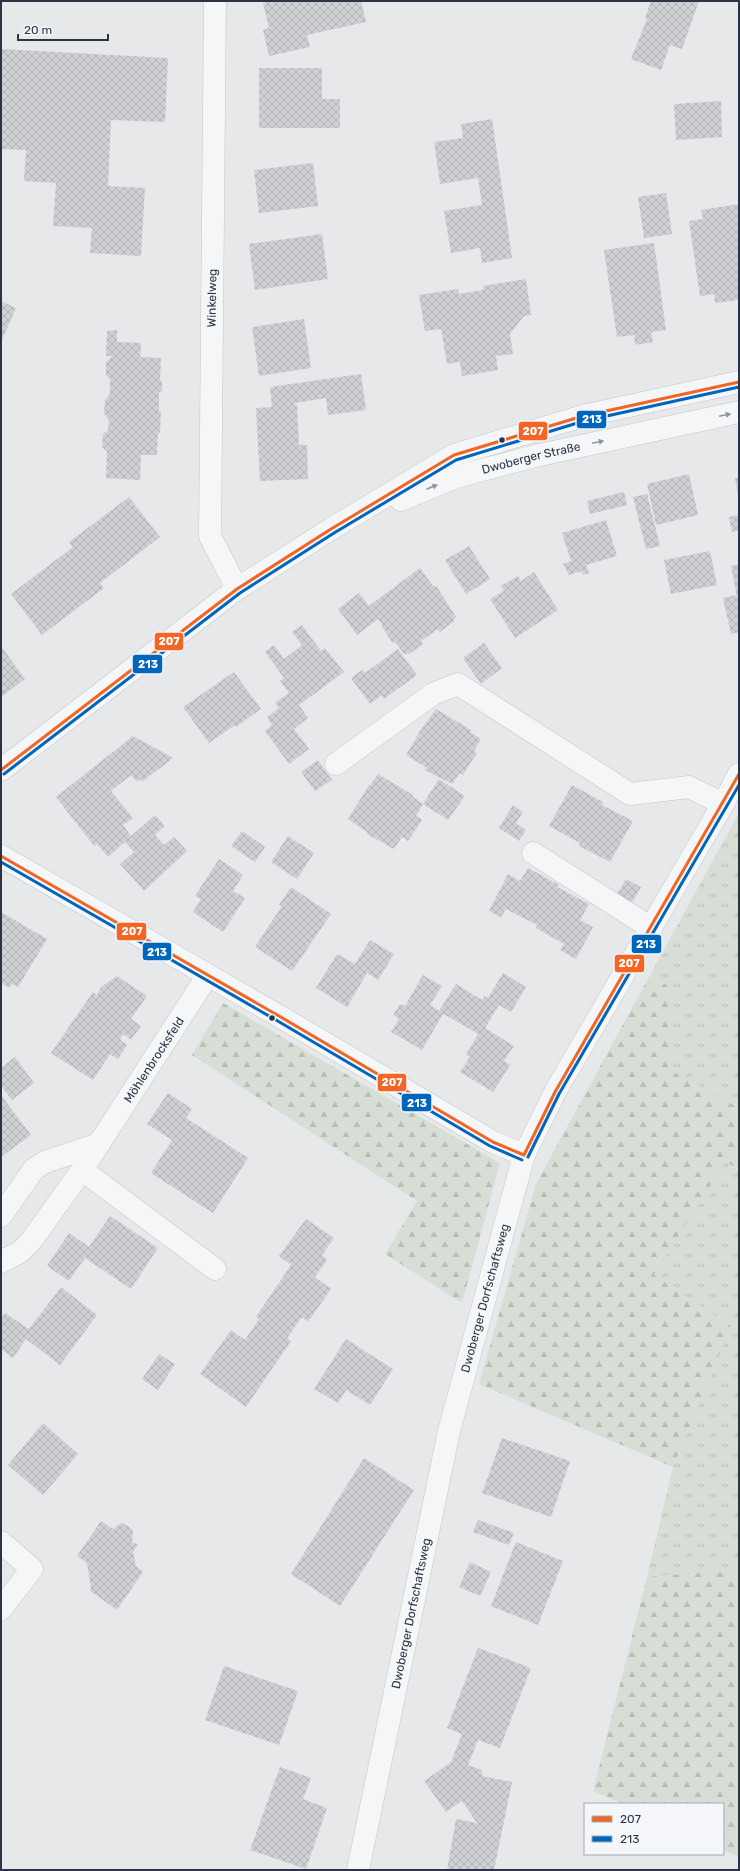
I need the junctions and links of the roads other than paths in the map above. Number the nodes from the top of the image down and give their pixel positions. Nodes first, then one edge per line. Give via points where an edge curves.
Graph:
1 (215, 1) edge
2 (739, 382) edge
3 (739, 412) edge
4 (331, 529) junction
5 (237, 589) junction
6 (336, 764) dead end
7 (1, 770) edge
8 (739, 774) edge
9 (723, 804) junction
10 (534, 853) dead end
11 (1, 856) edge
12 (651, 928) junction
13 (208, 975) junction
14 (99, 1144) junction
15 (524, 1155) junction
16 (82, 1170) junction
17 (1, 1216) edge
18 (1, 1262) edge
19 (215, 1269) dead end
20 (1, 1542) edge
21 (1, 1609) edge
22 (358, 1870) edge

1 - 5 street, Winkelweg via 210,536
2 - 4 street, Dwoberger Straße via 583,416 454,455
4 -> 3 street, Dwoberger Straße via 456,477 535,456
4 - 5 street, Dwoberger Straße
5 - 7 street, Dwoberger Straße
6 - 9 street via 433,694 458,684 630,794 689,787
8 - 9 street, Dwoberger Dorfschaftsweg
9 - 12 street, Dwoberger Dorfschaftsweg
10 - 12 street
11 - 13 street
12 - 15 street, Dwoberger Dorfschaftsweg via 555,1092
13 - 14 street, Möhlenbrocksfeld
13 - 15 street via 493,1142
14 - 16 street, Möhlenbrocksfeld
14 - 17 street via 44,1162 34,1169
15 - 22 street, Dwoberger Dorfschaftsweg via 449,1431
16 - 18 street, Möhlenbrocksfeld via 31,1241 20,1252
16 - 19 street
20 - 21 street via 32,1569

